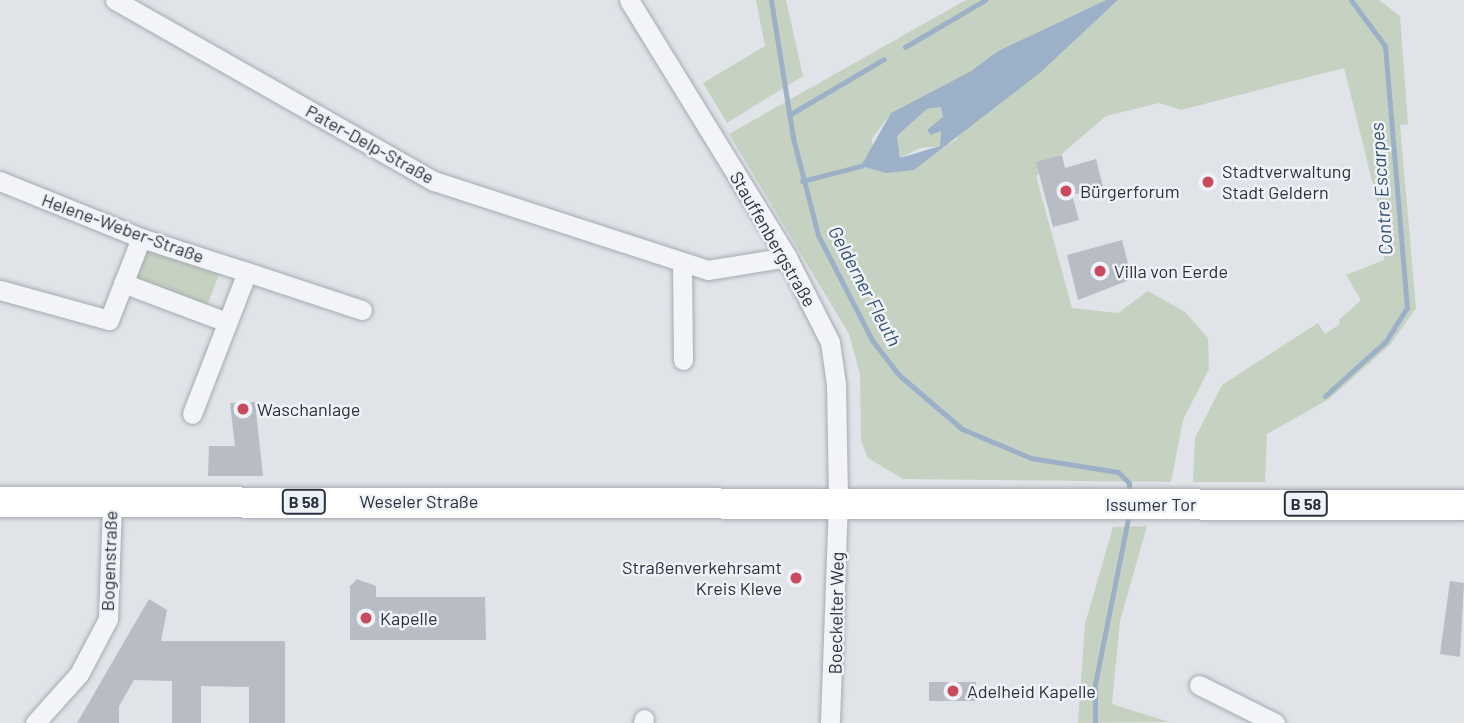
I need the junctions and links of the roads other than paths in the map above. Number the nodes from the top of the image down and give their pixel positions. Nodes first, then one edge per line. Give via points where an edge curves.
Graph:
1 (115, 0) edge
2 (629, 0) edge
3 (0, 181) edge
4 (141, 238) junction
5 (786, 257) junction
6 (682, 264) junction
7 (247, 272) junction
8 (123, 283) junction
9 (0, 290) edge
10 (362, 310) dead end
11 (227, 322) junction
12 (683, 360) dead end
13 (192, 414) dead end
14 (0, 502) edge
15 (112, 502) junction
16 (838, 502) junction
17 (1464, 505) edge
18 (1199, 685) dead end
19 (35, 723) edge
20 (830, 723) edge
21 (1275, 723) edge

1 - 6 street, Pater-Delp-Straße via 434,181
2 - 5 street, Stauffenbergstraße
3 - 4 street, Helene-Weber-Straße
4 - 7 street, Helene-Weber-Straße
4 - 8 street
5 - 6 street, Pater-Delp-Straße via 726,270
5 - 16 street, Stauffenbergstraße via 834,359
6 - 12 street
7 - 10 street, Helene-Weber-Straße
7 - 11 street
8 - 9 street via 109,320
8 - 11 street
11 - 13 street
14 - 15 main road, Weseler Straße / B 58
15 - 16 main road, Weseler Straße / B 58
15 - 19 street, Bogenstraße via 108,619 79,674
16 - 17 main road, Issumer Tor / B 58
16 - 20 street, Boeckelter Weg
18 - 21 street

